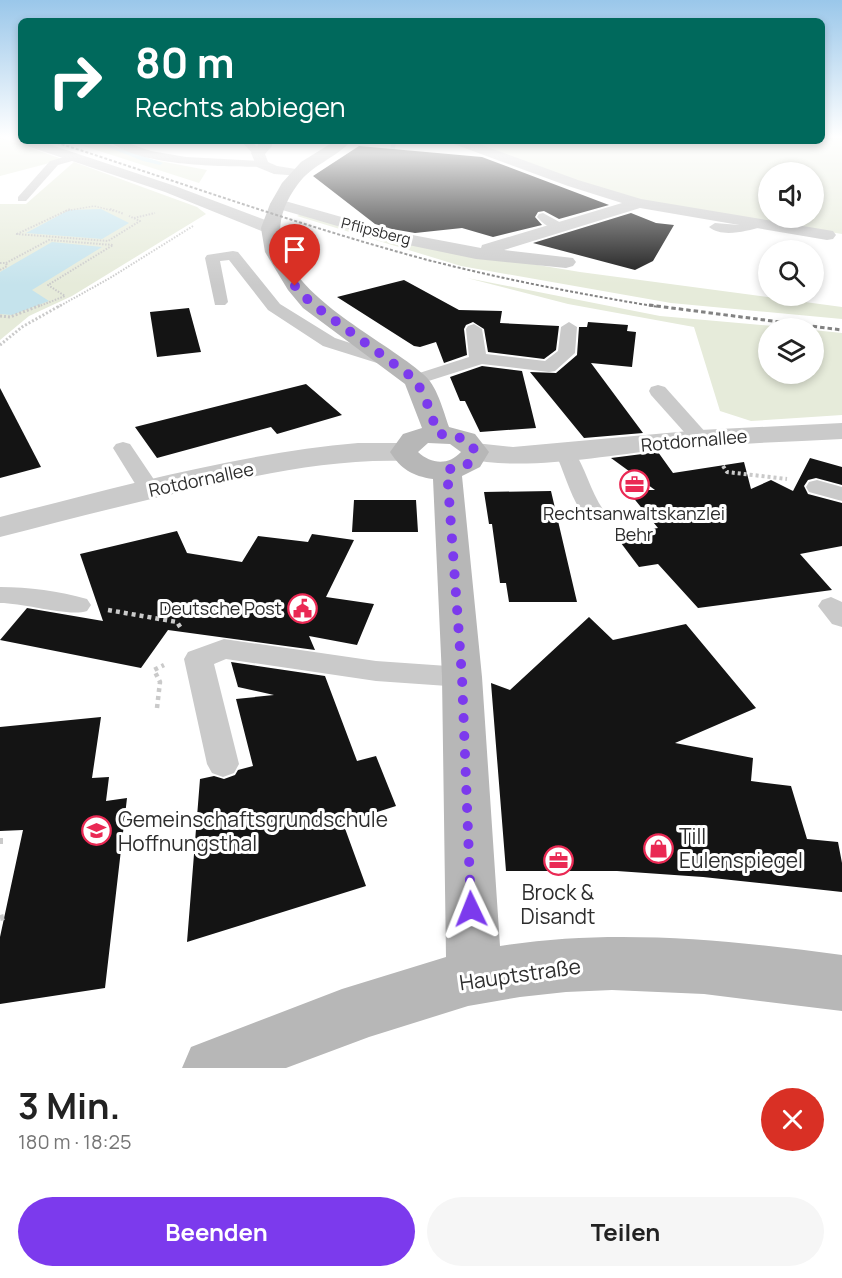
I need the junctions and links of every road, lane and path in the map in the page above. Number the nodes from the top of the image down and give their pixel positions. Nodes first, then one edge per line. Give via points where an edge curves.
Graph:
1 (34, 186) edge
2 (161, 186) edge
3 (289, 186) edge
4 (582, 186) edge
5 (22, 199) dead end
6 (639, 203) junction
7 (278, 204) junction
8 (228, 213) junction
9 (124, 214) dead end
10 (129, 216) dead end
11 (141, 216) dead end
12 (543, 217) dead end
13 (134, 218) junction
14 (757, 224) junction
15 (559, 227) junction
16 (715, 227) dead end
17 (270, 228) junction
18 (827, 235) dead end
19 (84, 239) junction
20 (78, 243) junction
21 (476, 253) junction
22 (566, 262) dead end
23 (0, 263) edge
24 (6, 264) junction
25 (0, 270) edge
26 (220, 302) dead end
27 (0, 316) edge
28 (569, 327) dead end
29 (474, 329) dead end
30 (0, 345) edge
31 (478, 358) junction
32 (393, 363) junction
33 (416, 380) junction
34 (658, 391) dead end
35 (842, 431) edge
36 (700, 438) junction
37 (123, 448) dead end
38 (454, 452) junction
39 (564, 452) junction
40 (817, 487) joint
41 (150, 490) junction
42 (842, 494) edge
43 (592, 511) dead end
44 (0, 527) edge
45 (0, 595) edge
46 (78, 605) joint
47 (198, 659) junction
48 (154, 670) dead end
49 (462, 677) junction
50 (157, 708) dead end
51 (223, 764) dead end
52 (474, 978) junction
53 (842, 983) edge
54 (212, 1068) edge

1 - 5 lane
2 - 8 street
3 - 7 street
4 - 6 street, Pflipsberg
6 - 14 street, Pflipsberg
6 - 15 street, Pflipsberg
7 - 17 street
7 - 21 street, Pflipsberg via 388,236
8 - 17 street
8 - 30 path via 203,220 14,332
9 - 19 path via 105,206 66,208 16,234
10 - 13 path
11 - 13 path
12 - 15 lane
13 - 19 path via 140,221 108,241
14 - 16 lane via 740,229
14 - 18 street, Pflipsberg
15 - 21 street, Pflipsberg
17 - 32 street via 274,252 295,286 311,303
19 - 20 path
20 - 24 path via 49,240
20 - 27 path via 113,246 48,285 65,296 10,317
21 - 22 street, Pflipsberg
23 - 24 path
24 - 25 path
26 - 32 lane via 212,258 233,255 274,307 329,342
28 - 31 lane via 566,353 549,367
29 - 31 lane
31 - 33 lane
32 - 33 street
33 - 38 street
34 - 36 lane
35 - 36 street, Rotdornallee
36 - 39 street, Rotdornallee
36 - 40 path via 727,472 770,476
37 - 41 lane
38 - 39 street, Rotdornallee via 513,456
38 - 41 street, Rotdornallee via 435,470 414,465 404,452 366,450
38 - 49 street
39 - 43 lane
40 - 42 lane
41 - 44 street, Rotdornallee
45 - 46 lane
46 - 47 path via 177,622
47 - 49 lane via 224,649 376,671
47 - 51 lane
48 - 50 path via 159,682
49 - 52 street
52 - 53 street, Hauptstraße via 562,965 648,963 784,974
52 - 54 street, Hauptstraße via 364,1009

